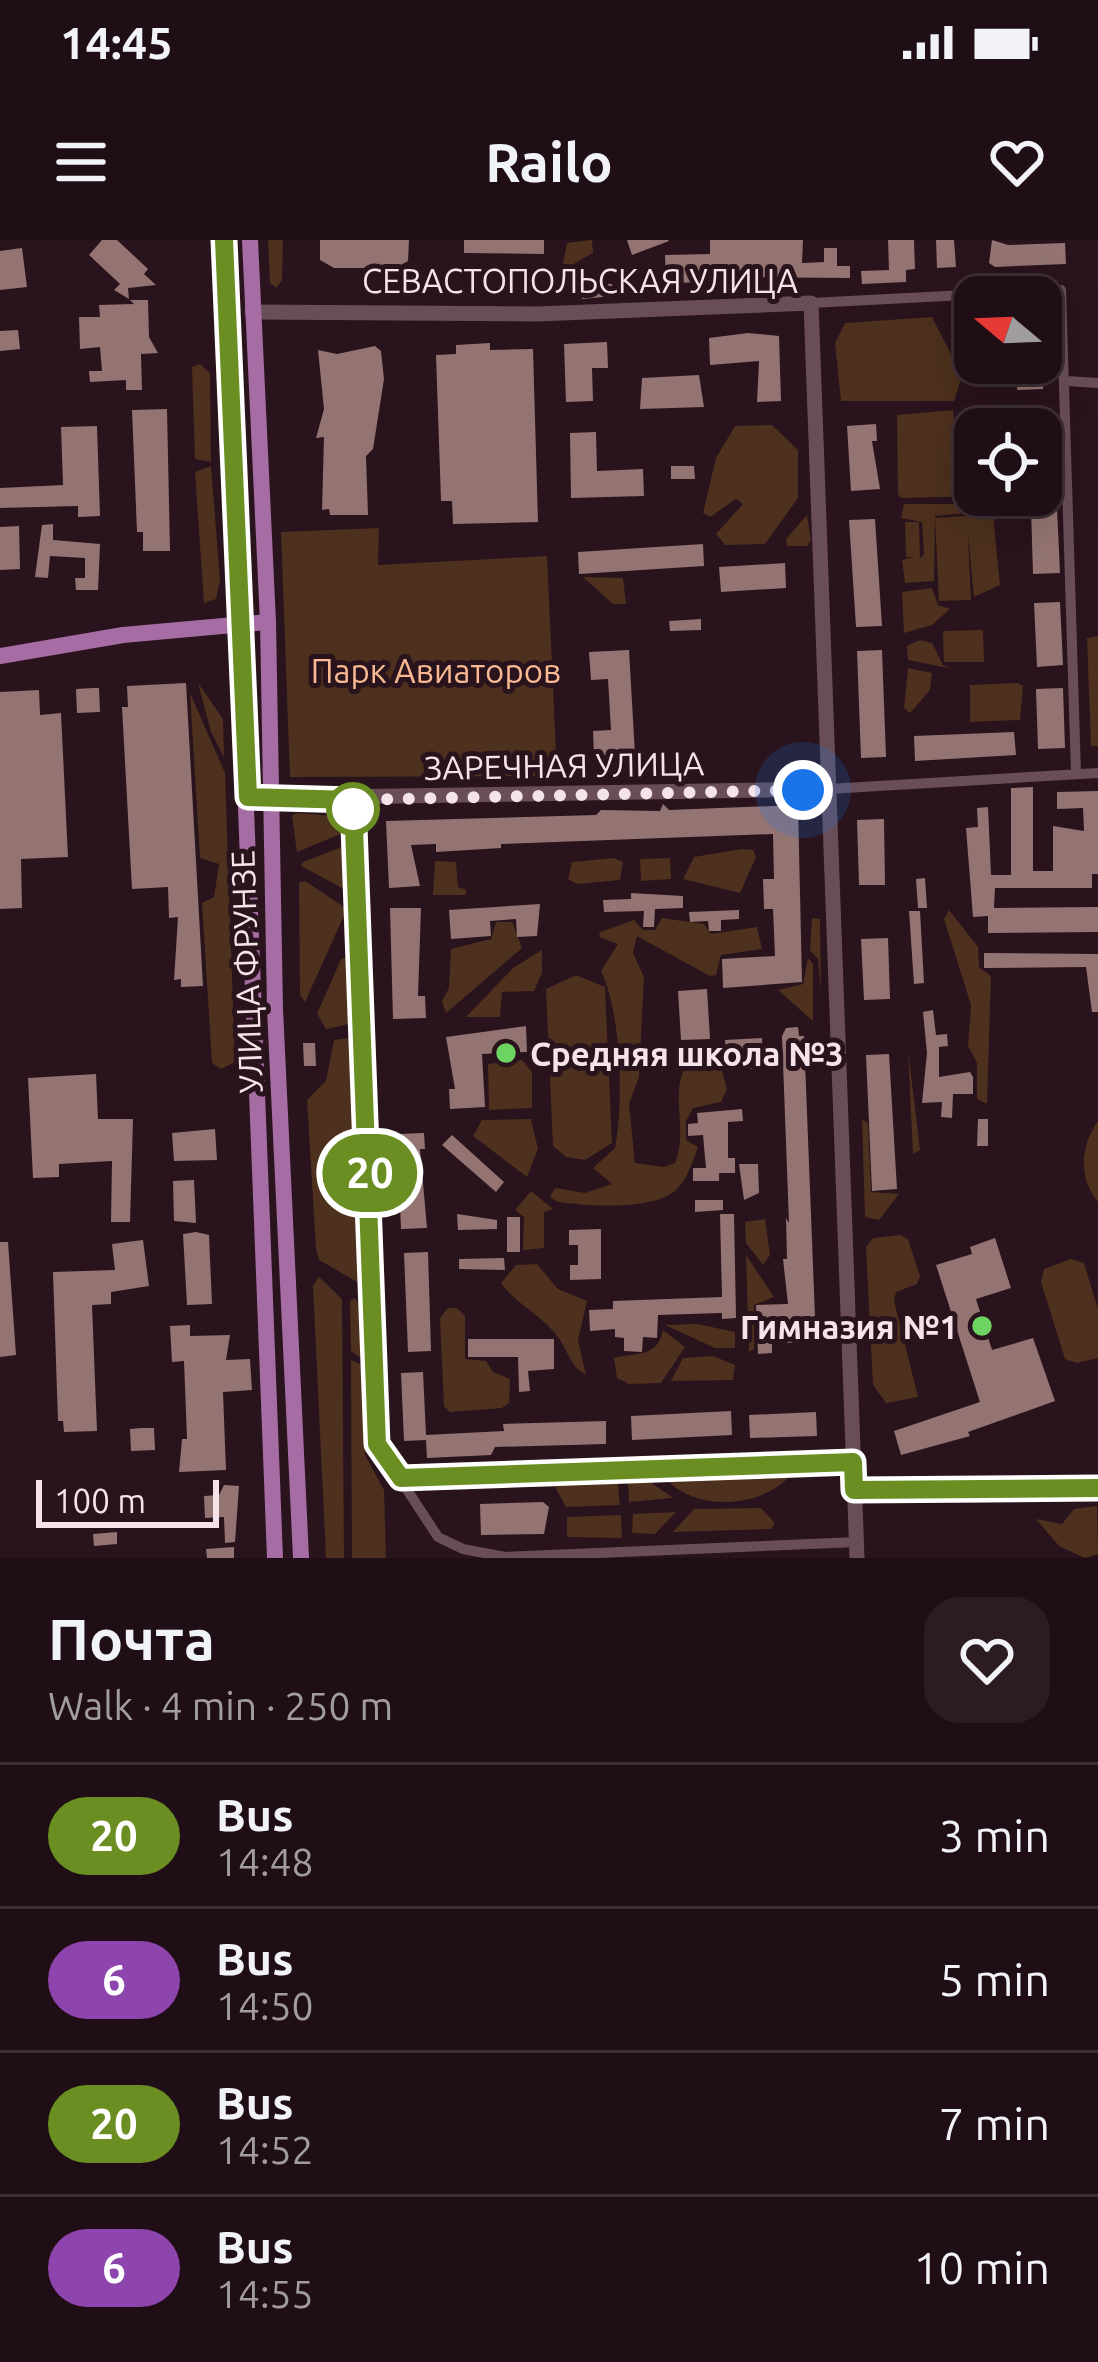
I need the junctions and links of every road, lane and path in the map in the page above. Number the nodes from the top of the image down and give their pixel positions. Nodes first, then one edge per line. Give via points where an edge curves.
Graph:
1 (224, 240) edge
2 (250, 240) edge
3 (811, 303) junction
4 (252, 312) junction
5 (225, 314) junction
6 (1067, 381) junction
7 (1098, 382) edge
8 (268, 622) junction
9 (241, 623) junction
10 (0, 656) edge
11 (1098, 773) edge
12 (1076, 774) junction
13 (828, 789) junction
14 (248, 797) junction
15 (270, 797) junction
16 (353, 800) junction
17 (853, 1462) junction
18 (401, 1478) junction
19 (1098, 1488) edge
20 (854, 1490) junction
21 (856, 1550) edge
22 (275, 1558) edge
23 (301, 1558) edge

1 - 5 main road, УЛИЦА ФРУНЗЕ
2 - 4 main road, УЛИЦА ФРУНЗЕ
3 - 4 main road, СЕВАСТОПОЛЬСКАЯ УЛИЦА via 537,314
3 - 6 street via 1061,290
3 - 13 main road, СЕВАСТОПОЛЬСКАЯ УЛИЦА
4 - 5 main road
4 - 8 main road, УЛИЦА ФРУНЗЕ
5 - 9 main road, УЛИЦА ФРУНЗЕ
6 - 7 street
6 - 12 street
8 - 9 main road
8 - 15 main road, УЛИЦА ФРУНЗЕ
9 - 10 main road
9 - 14 main road, УЛИЦА ФРУНЗЕ
11 - 12 street, ЗАРЕЧНАЯ УЛИЦА
12 - 13 street, ЗАРЕЧНАЯ УЛИЦА
13 - 16 main road, ЗАРЕЧНАЯ УЛИЦА
13 - 17 main road, СЕВАСТОПОЛЬСКАЯ УЛИЦА
14 - 15 main road, ЗАРЕЧНАЯ УЛИЦА
14 - 22 main road, УЛИЦА ФРУНЗЕ
15 - 16 main road, ЗАРЕЧНАЯ УЛИЦА
15 - 23 main road, УЛИЦА ФРУНЗЕ
16 - 18 street via 377,1444
17 - 18 street
17 - 20 main road, СЕВАСТОПОЛЬСКАЯ УЛИЦА
18 - 21 street via 438,1537 487,1555
19 - 20 main road
20 - 21 main road, СЕВАСТОПОЛЬСКАЯ УЛИЦА

